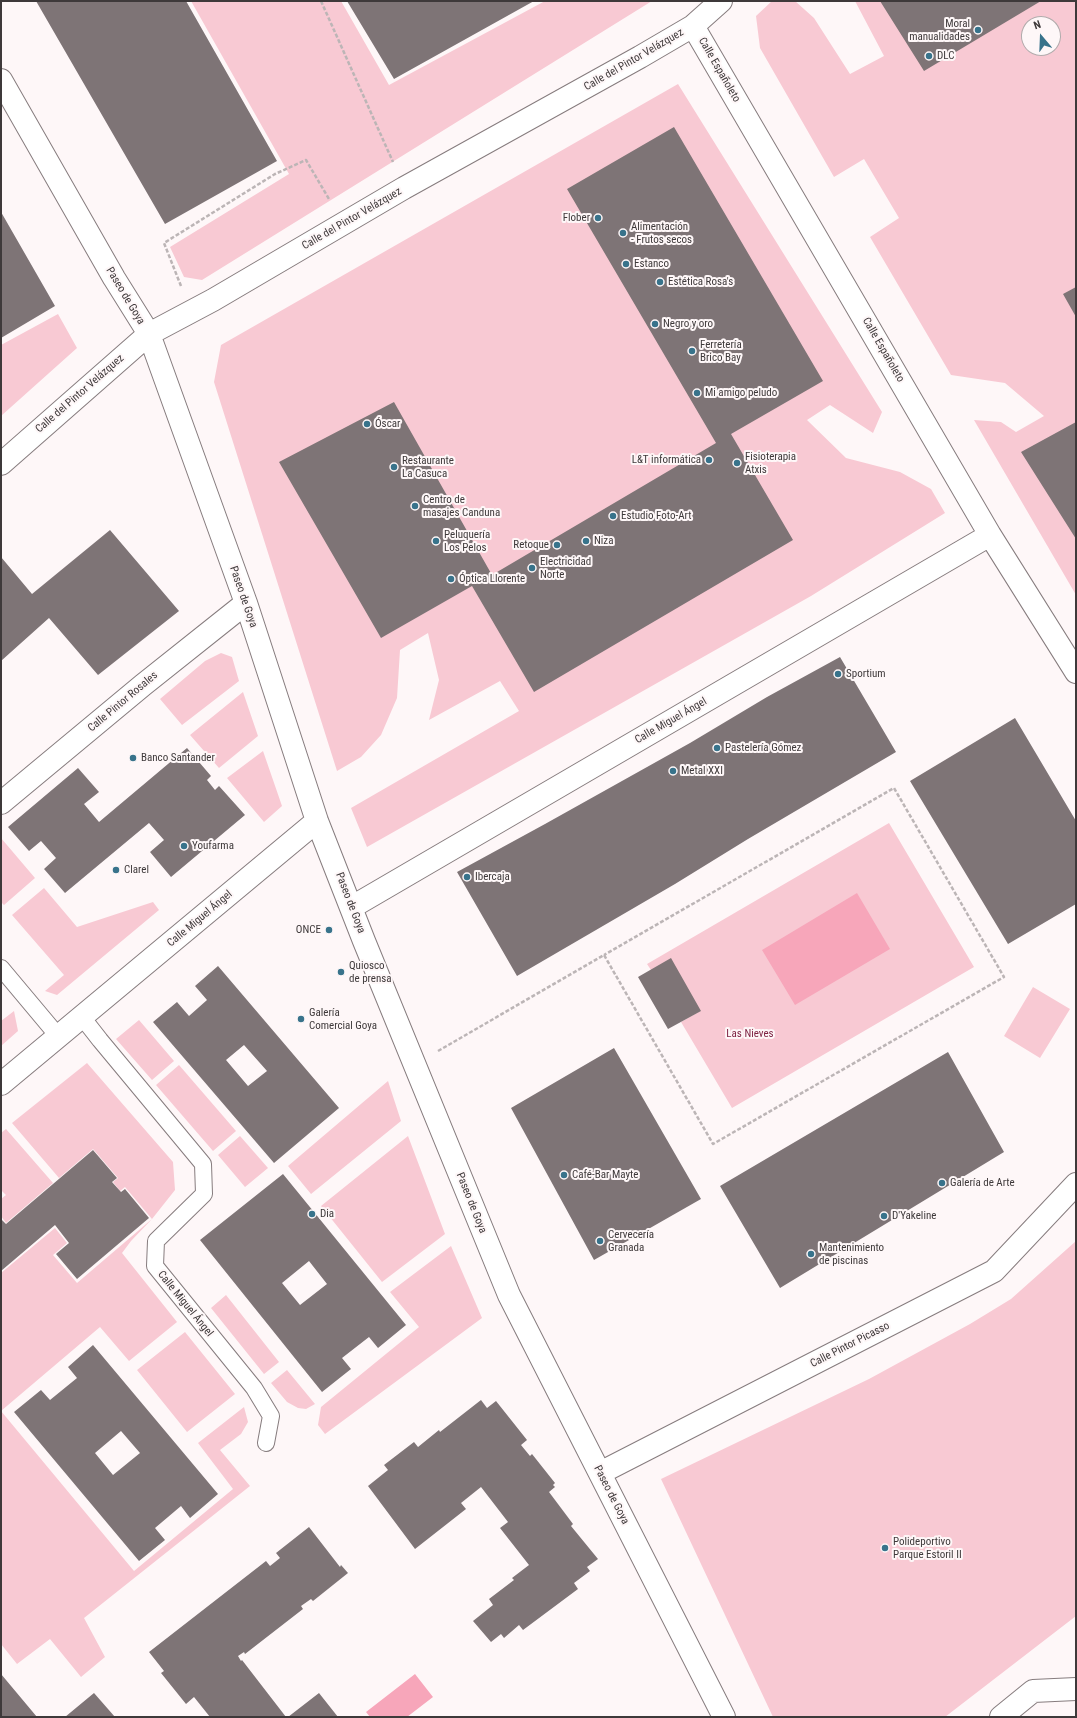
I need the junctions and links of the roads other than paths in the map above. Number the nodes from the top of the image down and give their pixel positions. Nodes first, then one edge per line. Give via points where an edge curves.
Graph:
1 (721, 1) edge
2 (693, 26) junction
3 (1, 80) edge
4 (149, 334) junction
5 (1, 464) edge
6 (990, 535) junction
7 (246, 603) junction
8 (1076, 672) edge
9 (1, 803) edge
10 (317, 821) junction
11 (352, 907) junction
12 (1, 968) edge
13 (82, 1017) junction
14 (58, 1036) junction
15 (1, 1084) edge
16 (1076, 1184) edge
17 (266, 1443) dead end
18 (600, 1473) junction
19 (1076, 1689) edge
20 (724, 1717) edge
21 (1001, 1717) edge

1 - 2 street, Calle del Pintor Velázquez
2 - 4 street, Calle del Pintor Velázquez
2 - 6 street, Calle Españoleto
3 - 4 street, Paseo de Goya via 114,278
4 - 5 street, Calle del Pintor Velázquez
4 - 7 street, Paseo de Goya
6 - 8 street, Calle Españoleto
6 - 11 street, Calle Miguel Ángel
7 - 9 street, Calle Pintor Rosales
7 - 10 street, Paseo de Goya
10 - 11 street, Paseo de Goya
10 - 13 street, Calle Miguel Ángel
11 - 18 street, Paseo de Goya via 509,1294
12 - 14 lane
13 - 14 street, Calle Miguel Ángel
13 - 17 lane, Calle Miguel Ángel via 204,1164 204,1194 156,1241 155,1266 254,1388 271,1416
14 - 15 street, Calle Miguel Ángel
16 - 18 street, Calle Pintor Picasso via 994,1271
18 - 20 street, Paseo de Goya
19 - 21 street via 1033,1691

